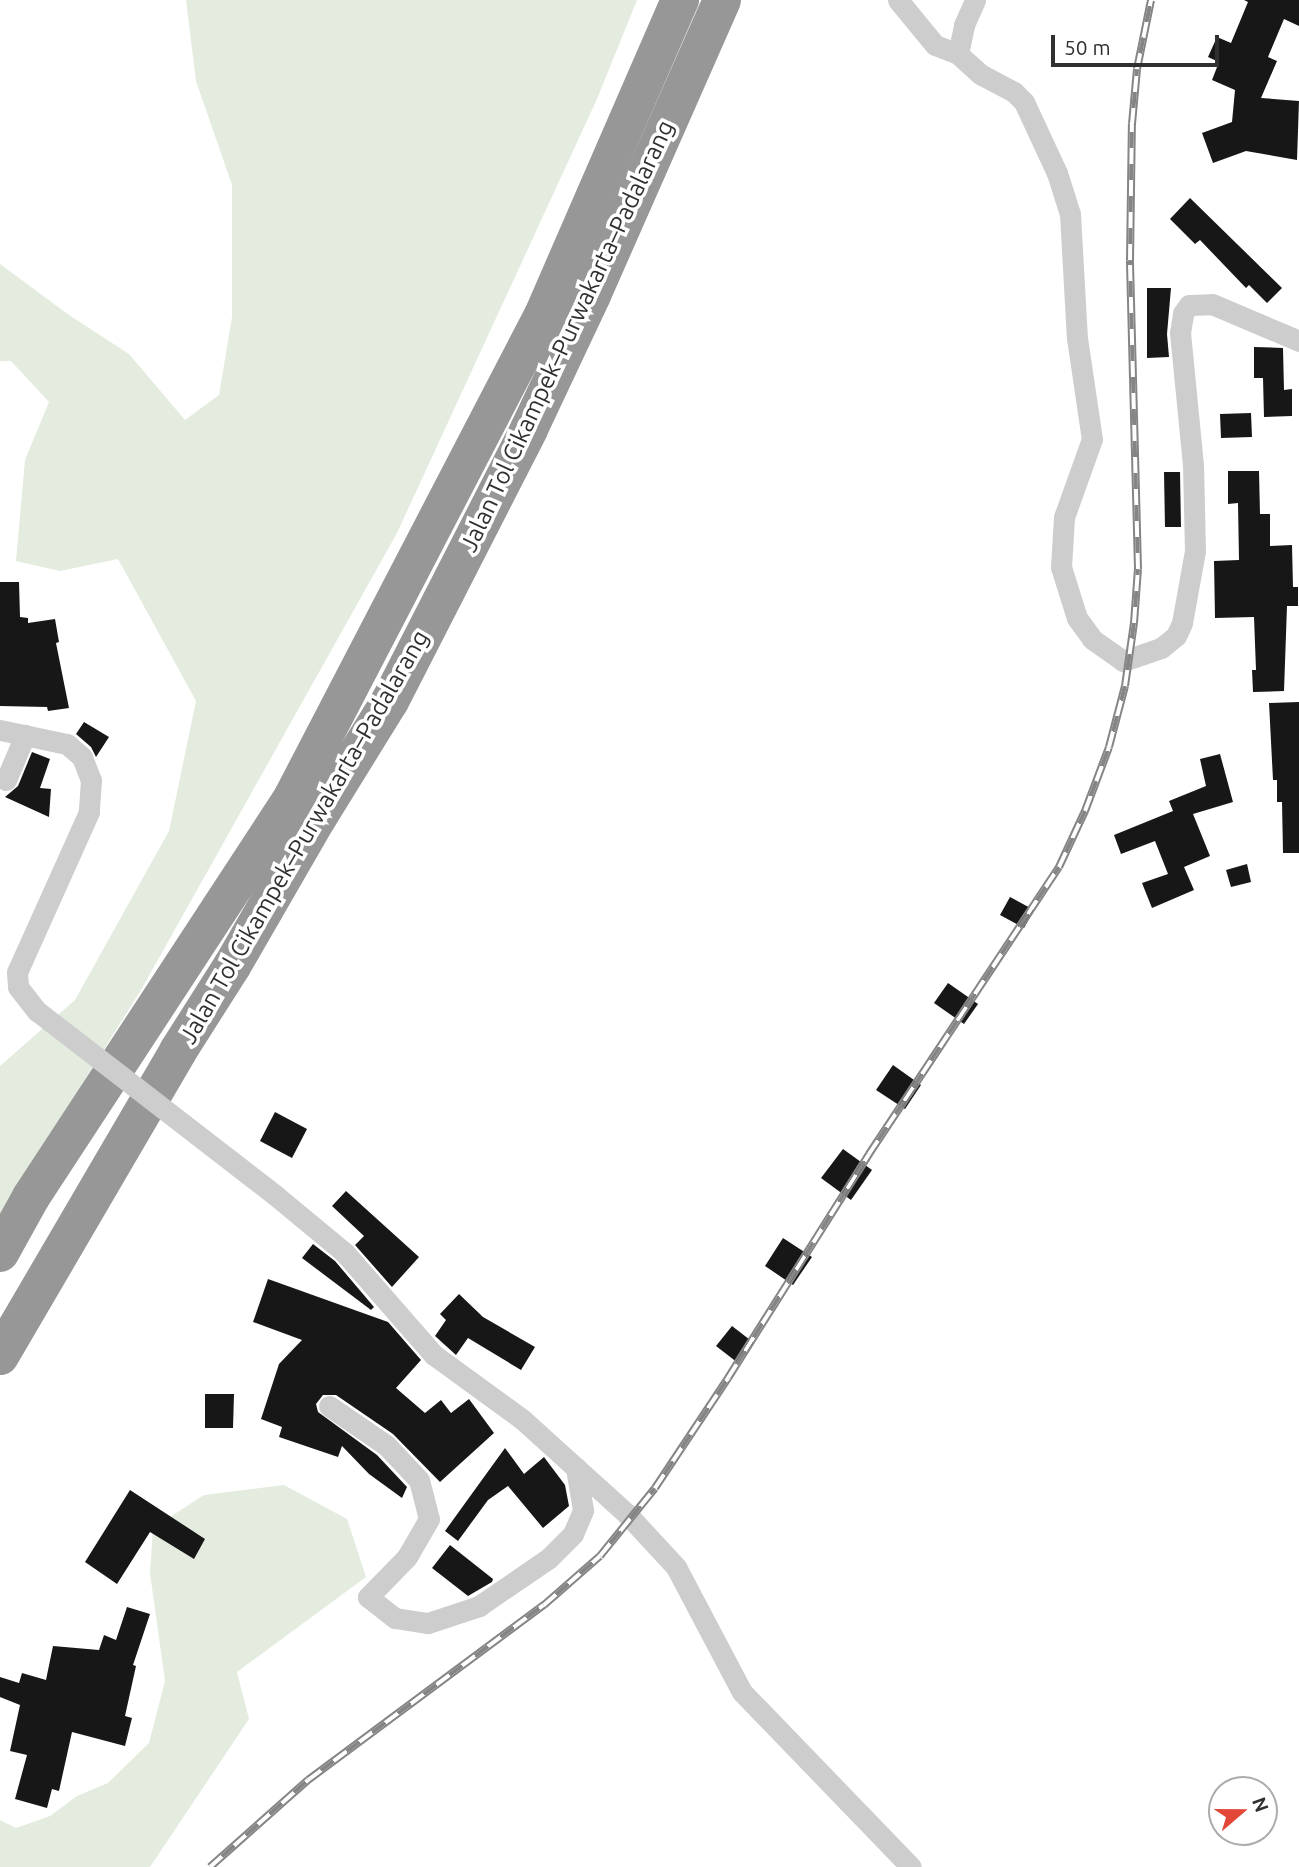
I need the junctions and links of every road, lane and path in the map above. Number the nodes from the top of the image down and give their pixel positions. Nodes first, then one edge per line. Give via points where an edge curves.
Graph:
1 (680, 0) edge
2 (722, 0) edge
3 (898, 0) edge
4 (975, 0) edge
5 (958, 54) junction
6 (1299, 341) edge
7 (0, 730) edge
8 (25, 735) junction
9 (6, 780) dead end
10 (9, 991) edge
11 (0, 1253) edge
12 (0, 1356) edge
13 (329, 1406) dead end
14 (576, 1468) junction
15 (911, 1867) edge

1 - 11 highway, Jalan Tol Cikampek–Purwakarta–Padalarang via 543,315 293,796 31,1197
2 - 12 highway, Jalan Tol Cikampek–Purwakarta–Padalarang via 535,416 390,701
3 - 5 street via 935,45
4 - 5 street
5 - 6 street via 1024,102 1057,173 1070,214 1077,338 1092,439 1064,517 1061,567 1077,618 1092,639 1123,661 1161,648 1176,636 1195,551 1193,465 1180,333 1183,313 1189,305 1212,304
7 - 8 street
8 - 9 street
8 - 10 street via 75,749 87,766 92,794 82,831
10 - 14 street, bridge via 344,1252 434,1355 523,1420
13 - 14 street via 363,1426 419,1480 429,1519 407,1557 368,1597 395,1618 428,1622 478,1606 549,1558 573,1534 583,1510
14 - 15 street via 676,1567 741,1692

